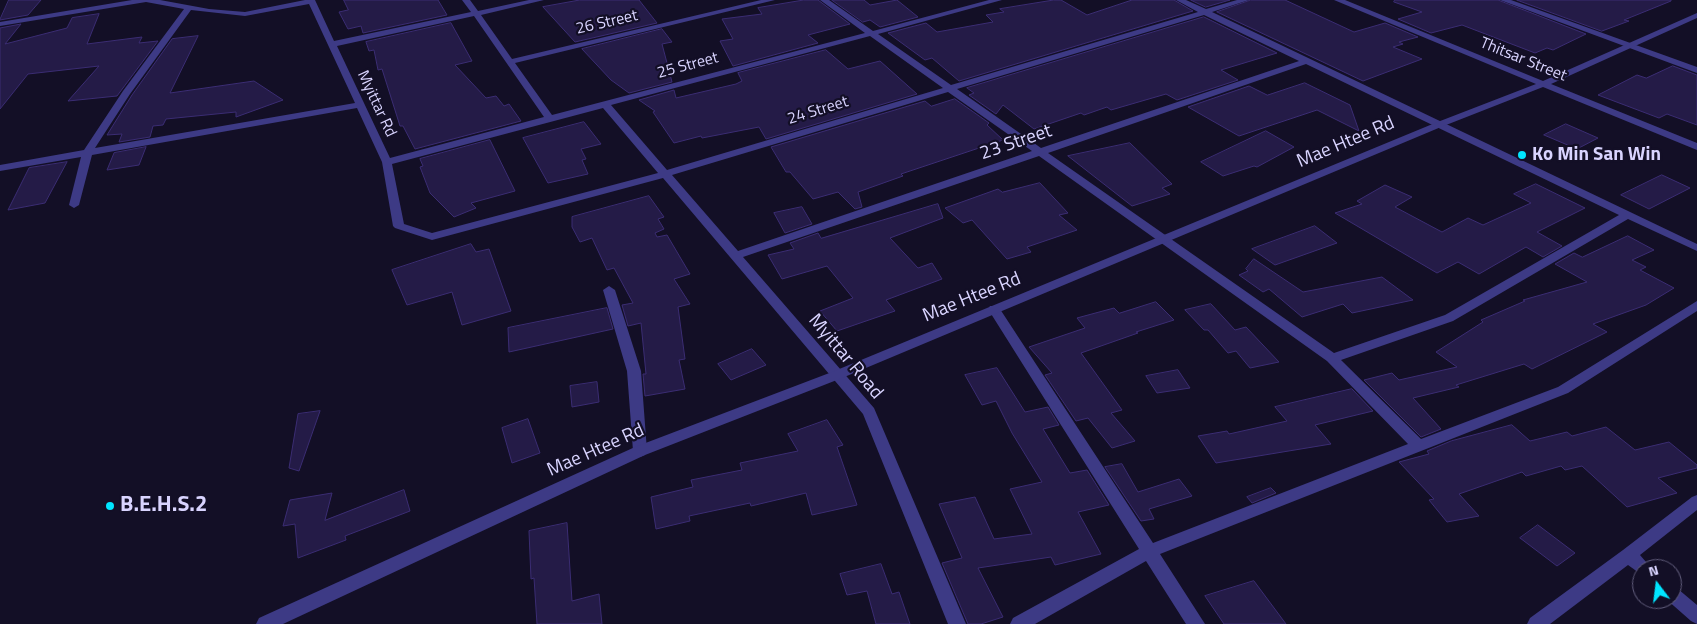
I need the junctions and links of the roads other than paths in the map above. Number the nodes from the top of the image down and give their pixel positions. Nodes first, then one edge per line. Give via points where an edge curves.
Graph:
1 (147, 0) edge
2 (312, 0) edge
3 (466, 0) edge
4 (540, 0) edge
5 (771, 0) edge
6 (824, 0) edge
7 (998, 0) edge
8 (1180, 0) edge
9 (1245, 0) edge
10 (1338, 0) edge
11 (1504, 0) edge
12 (189, 8) junction
13 (1207, 12) junction
14 (476, 14) junction
15 (1697, 15) edge
16 (0, 24) edge
17 (872, 33) junction
18 (332, 44) junction
19 (1628, 45) junction
20 (1307, 61) junction
21 (510, 62) junction
22 (1697, 70) edge
23 (1544, 84) junction
24 (950, 88) junction
25 (605, 104) junction
26 (360, 106) junction
27 (550, 118) junction
28 (1438, 125) junction
29 (1697, 147) edge
30 (88, 153) junction
31 (1042, 153) junction
32 (387, 162) junction
33 (0, 168) edge
34 (665, 174) junction
35 (74, 205) dead end
36 (1628, 215) junction
37 (399, 226) joint
38 (1165, 239) junction
39 (1697, 248) edge
40 (736, 256) junction
41 (609, 290) dead end
42 (1697, 305) edge
43 (994, 309) junction
44 (1332, 358) junction
45 (837, 375) junction
46 (1418, 445) junction
47 (640, 451) junction
48 (1697, 501) edge
49 (1149, 551) junction
50 (1629, 556) junction
51 (1632, 559) edge
52 (1682, 603) edge
53 (1697, 616) edge
54 (265, 624) edge
55 (957, 624) edge
56 (1019, 624) edge
57 (1196, 624) edge
58 (1536, 624) edge

1 - 12 street
1 - 16 street
2 - 12 street via 245,14
2 - 18 street, Myittar Rd
3 - 14 street
4 - 14 street
5 - 21 street, 26 Street
6 - 17 street
7 - 17 street, 25 Street
8 - 13 street
9 - 13 street, 24 Street
10 - 23 street, Thitsar Street
11 - 19 street
12 - 30 street via 126,93
13 - 20 street
13 - 24 street, 24 Street
14 - 18 street
14 - 21 street
15 - 19 street, Mae Htee Rd
17 - 24 street
17 - 25 street, 25 Street
18 - 26 street, Myittar Rd
19 - 22 street
19 - 23 street, Mae Htee Rd
20 - 28 street
20 - 31 street, 23 Street
21 - 27 street
23 - 28 street, Mae Htee Rd
23 - 29 street, Thitsar Street
24 - 31 street
24 - 34 street, 24 Street
25 - 27 street, 25 Street
25 - 34 street, Myittar Road
26 - 30 street
26 - 32 street, Myittar Rd
27 - 32 street, 25 Street
28 - 36 street
28 - 38 street, Mae Htee Rd
30 - 33 street
30 - 35 street
31 - 38 street
31 - 40 street, 23 Street
32 - 37 street, Myittar Rd
34 - 37 street, 24 Street via 432,237
34 - 40 street, Myittar Road
36 - 39 street
36 - 44 street via 1449,318
38 - 43 street, Mae Htee Rd
38 - 44 street
40 - 45 street, Myittar Road
41 - 47 street via 634,370
42 - 46 street via 1563,390
43 - 45 street, Mae Htee Rd
43 - 49 street
44 - 46 street
45 - 47 street, Mae Htee Rd
45 - 55 street, Myittar Road via 869,412
46 - 49 street
47 - 54 street, Mae Htee Rd
48 - 50 street
49 - 56 street
49 - 57 street
50 - 51 street
50 - 58 street
52 - 53 street

